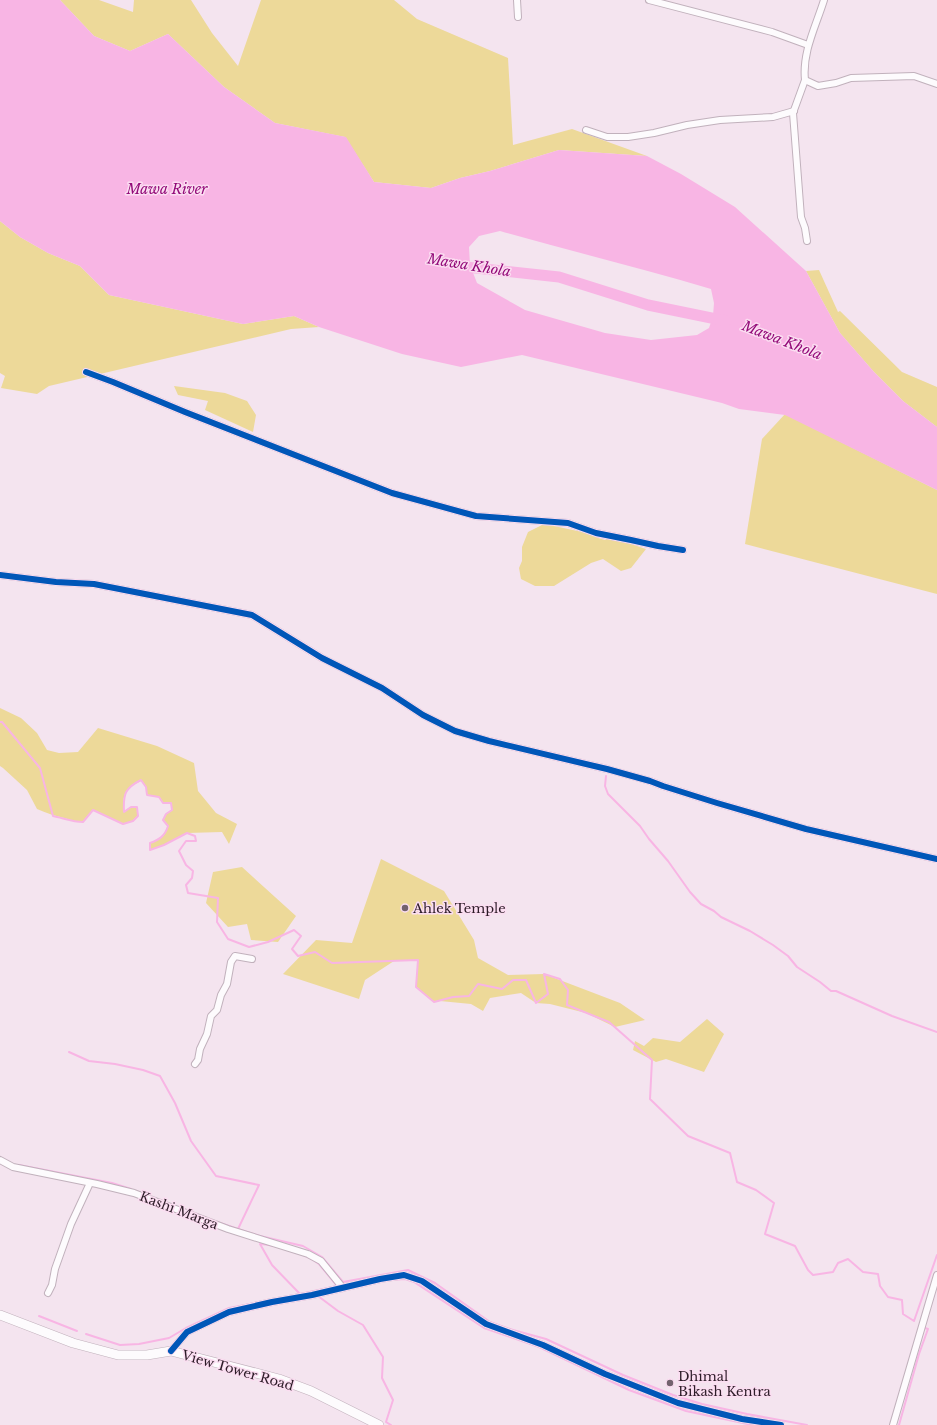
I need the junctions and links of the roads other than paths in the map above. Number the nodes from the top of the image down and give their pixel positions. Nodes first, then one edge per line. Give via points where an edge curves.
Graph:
1 (517, 0) edge
2 (649, 0) edge
3 (824, 0) edge
4 (518, 17) dead end
5 (808, 44) junction
6 (804, 80) junction
7 (937, 84) edge
8 (794, 111) junction
9 (586, 130) dead end
10 (807, 241) dead end
11 (86, 372) dead end
12 (683, 550) dead end
13 (0, 575) edge
14 (937, 859) edge
15 (252, 959) dead end
16 (195, 1064) dead end
17 (0, 1160) edge
18 (90, 1182) junction
19 (937, 1275) edge
20 (343, 1288) junction
21 (48, 1293) dead end
22 (0, 1315) edge
23 (171, 1351) junction
24 (379, 1425) edge
25 (781, 1425) edge
26 (893, 1425) edge

1 - 4 street
2 - 5 street
3 - 5 street
5 - 6 street
6 - 7 street via 818,86 851,78 914,76
6 - 8 street
8 - 9 street via 773,117 720,120 628,137 607,137
8 - 10 street via 801,217
11 - 12 street via 392,493 476,516 568,524 596,533
13 - 14 street via 94,584 252,615 322,658 382,688 423,715 455,731 650,781 806,829
15 - 16 street via 235,956 231,962 227,984 217,1010 211,1016
17 - 18 street, Kashi Marga via 13,1167
18 - 20 street, Kashi Marga via 134,1193 228,1229 308,1254 321,1261
18 - 21 street via 71,1224
19 - 26 street
20 - 23 street via 229,1312 187,1332
20 - 25 street via 404,1275 422,1281 486,1324 543,1345 605,1374 678,1403 742,1419
22 - 23 street, View Tower Road via 73,1343 118,1355 147,1355
23 - 24 street, View Tower Road via 279,1379 311,1391

